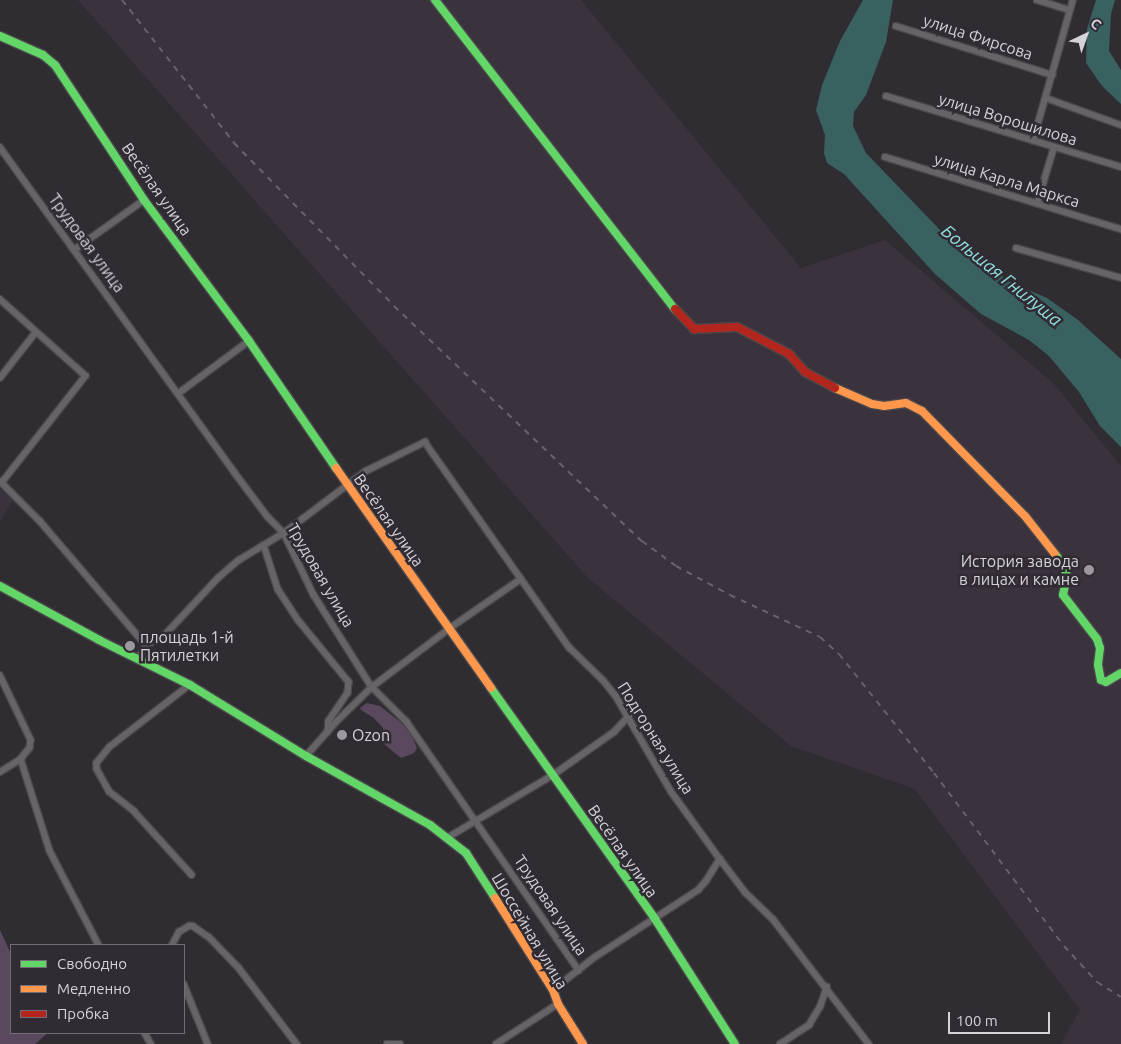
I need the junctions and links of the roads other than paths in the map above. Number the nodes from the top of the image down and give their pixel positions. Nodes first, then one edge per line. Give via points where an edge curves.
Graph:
1 (435, 0) edge
2 (1037, 0) edge
3 (1073, 0) edge
4 (1070, 10) junction
5 (896, 26) dead end
6 (0, 36) edge
7 (1052, 75) junction
8 (886, 96) dead end
9 (1046, 98) junction
10 (1121, 125) edge
11 (1033, 141) junction
12 (0, 147) edge
13 (1054, 147) junction
14 (885, 157) dead end
15 (1121, 167) edge
16 (144, 200) junction
17 (1037, 204) junction
18 (1121, 229) edge
19 (1016, 248) dead end
20 (74, 250) junction
21 (1121, 278) edge
22 (0, 300) edge
23 (36, 332) junction
24 (248, 341) junction
25 (0, 378) edge
26 (179, 393) junction
27 (1, 482) edge
28 (346, 484) junction
29 (284, 533) junction
30 (264, 545) junction
31 (521, 579) junction
32 (0, 586) edge
33 (450, 628) junction
34 (146, 645) junction
35 (138, 659) junction
36 (1121, 674) edge
37 (0, 675) edge
38 (190, 685) junction
39 (372, 687) junction
40 (629, 716) junction
41 (328, 732) junction
42 (306, 756) junction
43 (21, 760) junction
44 (0, 772) edge
45 (553, 775) junction
46 (476, 819) junction
47 (447, 838) junction
48 (720, 859) junction
49 (192, 875) dead end
50 (655, 919) junction
51 (98, 944) edge
52 (172, 944) edge
53 (579, 970) junction
54 (185, 986) edge
55 (827, 987) junction
56 (553, 990) junction
57 (558, 1004) junction
58 (208, 1044) edge
59 (297, 1044) edge
60 (387, 1044) edge
61 (400, 1044) edge
62 (496, 1044) edge
63 (583, 1044) edge
64 (735, 1044) edge
65 (780, 1044) edge
66 (869, 1044) edge

1 - 36 street via 685,322 700,330 737,327 790,354 805,372 842,392 884,406 906,402 922,411 1025,516 1063,564 1067,576 1063,594 1097,639 1100,648 1100,680 1106,682
2 - 4 street
3 - 4 street
4 - 7 street
5 - 7 street, улица Фирсова
6 - 16 street, Весёлая улица via 43,55 55,65
7 - 9 street
8 - 11 street, улица Ворошилова
9 - 10 street
9 - 11 street
11 - 13 street, улица Ворошилова
12 - 20 street, Трудовая улица
13 - 15 street, улица Ворошилова
13 - 17 street
14 - 17 street, улица Карла Маркса
16 - 20 street
16 - 24 street, Весёлая улица
17 - 18 street, улица Карла Маркса
19 - 21 street
20 - 26 street, Трудовая улица
22 - 23 street
23 - 25 street
23 - 27 street via 86,376
24 - 26 street
24 - 28 street, Весёлая улица
26 - 29 street, Трудовая улица via 262,509
27 - 34 street via 40,521
28 - 29 street
28 - 31 street, Подгорная улица via 425,442
28 - 33 street, Весёлая улица
29 - 30 street
29 - 39 street, Трудовая улица via 314,595
30 - 34 street via 230,567 163,637
30 - 41 street via 278,589 349,682 348,694 330,721
31 - 33 street
31 - 40 street, Подгорная улица via 570,648 603,680
32 - 35 street
33 - 39 street
33 - 45 street, Весёлая улица
34 - 35 street
35 - 38 street
37 - 43 street via 31,740 26,756
38 - 42 street
38 - 49 street via 110,747 97,763 97,769 110,792 134,811
39 - 41 street
39 - 46 street, Трудовая улица via 407,722
40 - 45 street via 614,732
40 - 48 street, Подгорная улица via 671,791
41 - 42 street
42 - 47 street via 430,825
43 - 44 street
43 - 51 street via 50,851
45 - 46 street
45 - 50 street, Весёлая улица
46 - 47 street
46 - 53 street, Трудовая улица
47 - 56 street, Шоссейная улица via 466,853
48 - 50 street via 698,890
48 - 55 street, Подгорная улица
50 - 53 street
50 - 64 street, Весёлая улица
52 - 59 street via 182,928 193,926 209,937 240,968
53 - 56 street
54 - 58 street
55 - 65 street via 809,1025
55 - 66 street, Подгорная улица
56 - 57 street, Шоссейная улица
57 - 62 street
57 - 63 street, Шоссейная улица
60 - 61 street

